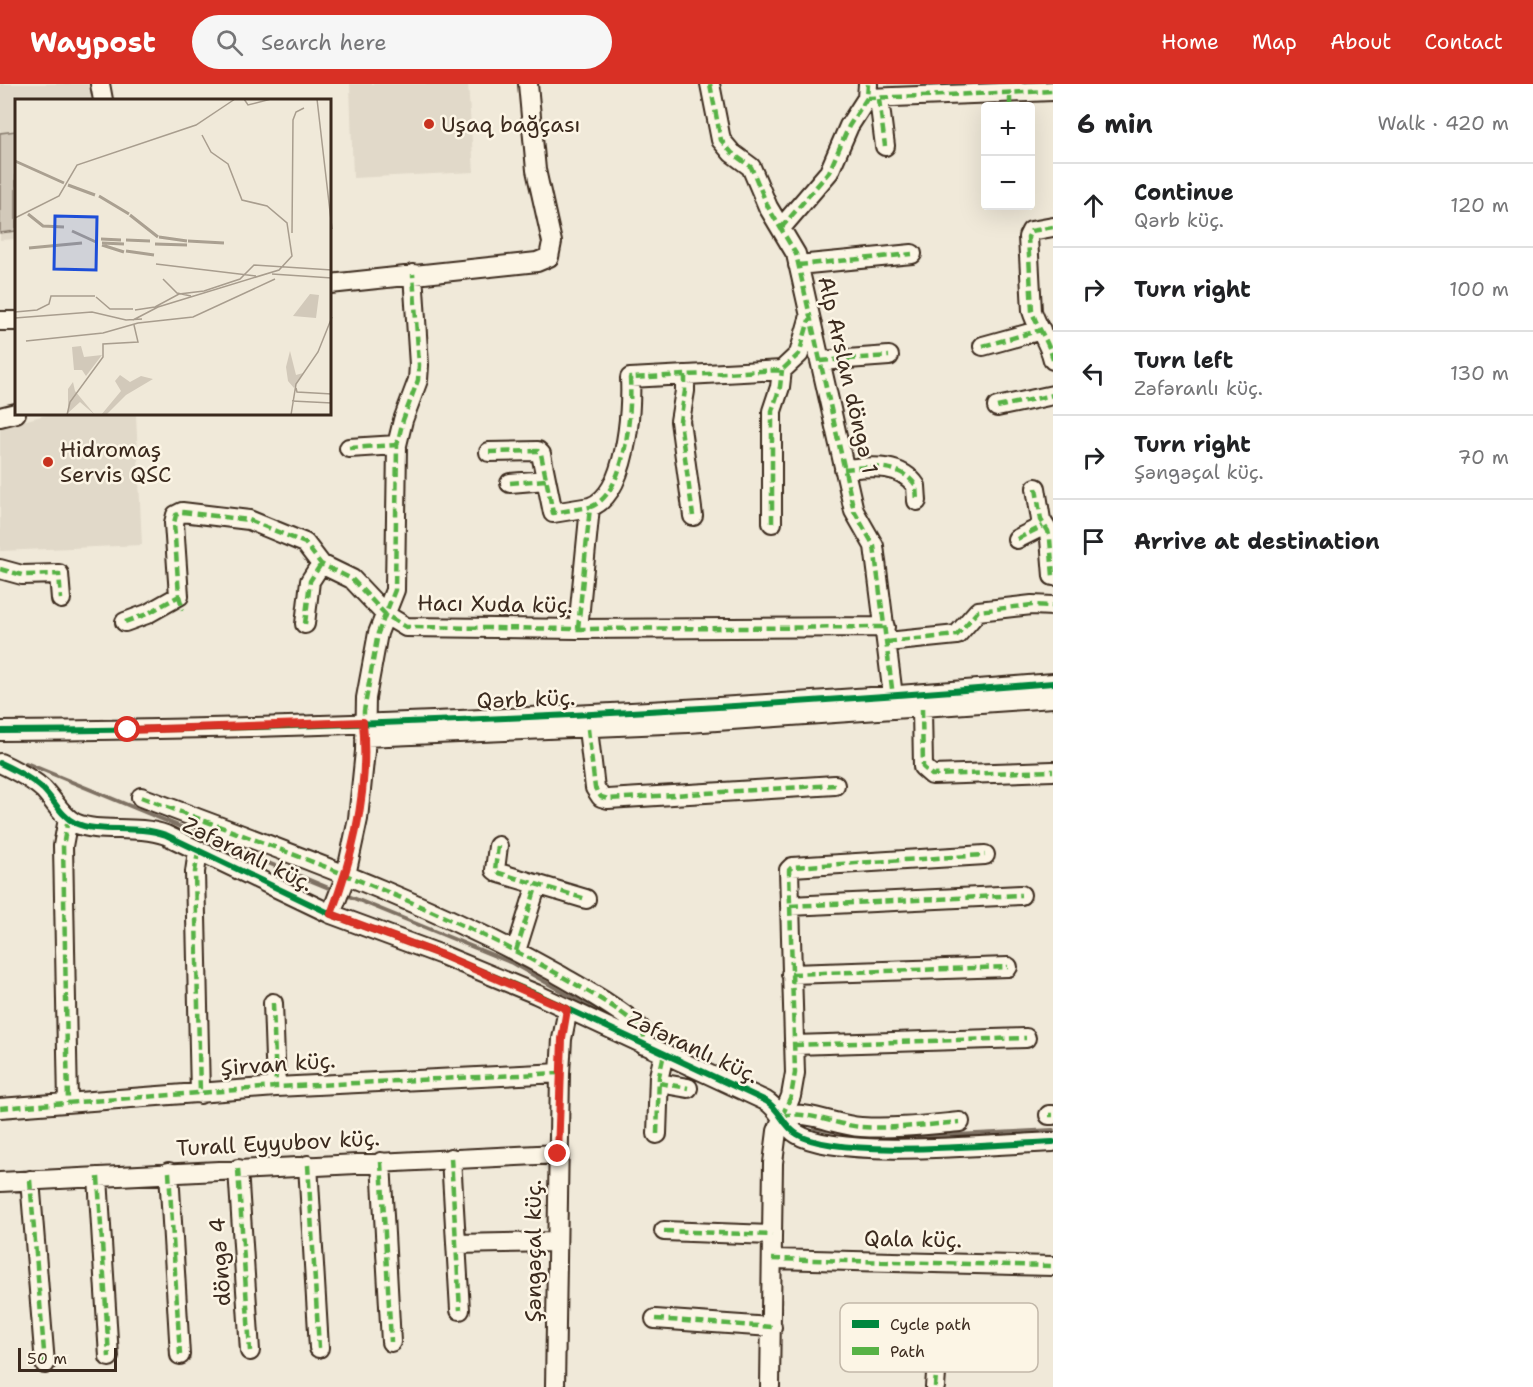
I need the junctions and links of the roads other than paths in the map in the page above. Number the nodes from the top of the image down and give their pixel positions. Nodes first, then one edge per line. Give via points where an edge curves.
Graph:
1 (100, 84) edge
2 (528, 84) edge
3 (710, 84) edge
4 (1053, 91) edge
5 (872, 94) edge
6 (102, 99) edge
7 (1010, 99) edge
8 (885, 146) dead end
9 (1053, 227) edge
10 (781, 228) junction
11 (912, 254) dead end
12 (798, 265) junction
13 (413, 274) junction
14 (332, 284) edge
15 (810, 317) junction
16 (1041, 330) junction
17 (983, 346) dead end
18 (889, 356) dead end
19 (1053, 360) edge
20 (820, 361) junction
21 (782, 370) junction
22 (685, 375) junction
23 (1053, 396) edge
24 (997, 407) dead end
25 (15, 413) edge
26 (0, 417) edge
27 (397, 445) junction
28 (349, 448) dead end
29 (489, 452) dead end
30 (844, 469) junction
31 (546, 480) junction
32 (510, 483) dead end
33 (1036, 488) dead end
34 (917, 501) dead end
35 (590, 507) junction
36 (693, 516) dead end
37 (772, 523) dead end
38 (1043, 526) junction
39 (1017, 539) dead end
40 (321, 564) junction
41 (0, 568) edge
42 (1053, 576) edge
43 (62, 599) dead end
44 (1053, 606) edge
45 (386, 615) junction
46 (125, 622) dead end
47 (305, 624) dead end
48 (578, 629) junction
49 (886, 634) junction
50 (1053, 683) edge
51 (893, 696) junction
52 (1053, 698) edge
53 (922, 709) junction
54 (364, 729) junction
55 (588, 729) junction
56 (0, 731) edge
57 (0, 763) edge
58 (1053, 771) edge
59 (835, 785) dead end
60 (141, 798) dead end
61 (68, 819) junction
62 (498, 846) dead end
63 (198, 851) junction
64 (985, 855) dead end
65 (346, 875) junction
66 (537, 884) junction
67 (1021, 895) dead end
68 (586, 899) dead end
69 (790, 906) junction
70 (331, 914) junction
71 (516, 951) junction
72 (1008, 967) dead end
73 (791, 974) junction
74 (273, 1003) dead end
75 (567, 1009) junction
76 (1026, 1038) dead end
77 (644, 1045) junction
78 (794, 1045) junction
79 (664, 1054) junction
80 (560, 1073) junction
81 (659, 1083) junction
82 (276, 1087) junction
83 (688, 1088) dead end
84 (200, 1094) junction
85 (68, 1103) junction
86 (0, 1108) edge
87 (782, 1116) junction
88 (960, 1122) dead end
89 (657, 1134) dead end
90 (1053, 1142) edge
91 (558, 1154) junction
92 (451, 1158) junction
93 (381, 1162) junction
94 (308, 1165) junction
95 (238, 1169) junction
96 (169, 1172) junction
97 (98, 1177) junction
98 (30, 1180) junction
99 (0, 1182) edge
100 (664, 1231) dead end
101 (772, 1235) junction
102 (557, 1242) junction
103 (456, 1244) junction
104 (772, 1259) junction
105 (1053, 1266) edge
106 (460, 1310) dead end
107 (655, 1319) dead end
108 (772, 1327) junction
109 (391, 1342) dead end
110 (319, 1348) dead end
111 (250, 1351) dead end
112 (180, 1356) dead end
113 (109, 1357) dead end
114 (45, 1364) dead end
115 (936, 1372) edge
116 (555, 1387) edge
117 (771, 1387) edge
118 (935, 1387) edge

1 - 6 street
2 - 13 street via 536,170 552,242 549,257 537,262
3 - 10 street, Alp Arslan döngə 1 via 721,140 751,167
4 - 7 street
5 - 7 street
5 - 8 street
5 - 10 street via 849,126 823,182
9 - 16 street via 1031,231 1028,237 1032,311
10 - 12 street, Alp Arslan döngə 1
11 - 12 street
12 - 15 street, Alp Arslan döngə 1
13 - 14 street
13 - 27 street via 420,365
15 - 20 street, Alp Arslan döngə 1
15 - 21 street via 799,354
16 - 17 street
16 - 19 street
18 - 20 street
20 - 30 street, Alp Arslan döngə 1
21 - 22 street
21 - 37 street via 771,418
22 - 35 street via 630,378 630,412 618,472 607,497
22 - 36 street via 680,421
23 - 24 street
25 - 26 street
27 - 28 street
27 - 45 street via 394,590
29 - 31 street via 538,451 542,454
30 - 34 street via 879,466 898,471 916,486
30 - 49 street, Alp Arslan döngə 1 via 856,518 874,546
31 - 32 street
31 - 35 street via 553,513
33 - 38 street
35 - 48 street
38 - 39 street
38 - 42 street via 1050,539
40 - 45 street, Hacı Xuda küç. via 352,579
40 - 46 street, Hacı Xuda küç. via 305,543 259,523 182,513 176,515 174,523 181,603
40 - 47 street via 309,581
41 - 43 street via 22,575 59,574
44 - 49 street, Hacı Xuda küç. via 978,611 957,635
45 - 48 street, Hacı Xuda küç. via 406,627
45 - 54 street via 378,633
48 - 49 street, Hacı Xuda küç.
49 - 51 street, Alp Arslan döngə 1
50 - 51 street, Qərb küç.
51 - 54 street, Qərb küç.
52 - 53 street, Qərb küç.
53 - 55 street, Qərb küç.
53 - 58 street via 923,767 932,775
54 - 55 street, Qərb küç.
54 - 56 street, Qərb küç.
54 - 65 street via 358,819
55 - 59 street via 595,788 608,799
57 - 61 street via 42,788
60 - 65 street
61 - 63 street, Zəfəranlı küç. via 84,826 152,830
61 - 85 street via 63,846
62 - 66 street via 495,870
63 - 70 street, Zəfəranlı küç.
63 - 84 street via 195,895
64 - 69 street via 792,867 788,874
65 - 70 street
65 - 71 street
66 - 68 street
66 - 71 street
67 - 69 street
69 - 73 street
70 - 75 street, Zəfəranlı küç. via 442,955
71 - 77 street via 631,1021 641,1029
72 - 73 street
73 - 78 street
74 - 82 street
75 - 77 street, Zəfəranlı küç.
75 - 80 street, Şəngəçal küç.
76 - 78 street
77 - 79 street, Zəfəranlı küç.
78 - 87 street via 793,1086
79 - 81 street
79 - 87 street, Zəfəranlı küç. via 766,1101
80 - 82 street, Şirvan küç.
80 - 91 street, Şəngəçal küç.
81 - 83 street
81 - 89 street
82 - 84 street, Şirvan küç.
84 - 85 street, Şirvan küç.
85 - 86 street, Şirvan küç.
87 - 88 street via 795,1114 836,1124 881,1128
87 - 90 street, Zəfəranlı küç. via 791,1129 805,1138 855,1148
87 - 101 street via 773,1163
91 - 92 street, Turall Eyyubov küç.
91 - 102 street, Şəngəçal küç.
92 - 93 street, Turall Eyyubov küç.
92 - 103 street
93 - 94 street, Turall Eyyubov küç.
93 - 109 street
94 - 95 street, Turall Eyyubov küç.
94 - 110 street
95 - 96 street, Turall Eyyubov küç.
95 - 111 street, döngə 4
96 - 97 street, Turall Eyyubov küç.
96 - 112 street
97 - 98 street, Turall Eyyubov küç.
97 - 113 street
98 - 99 street, Turall Eyyubov küç.
98 - 114 street
100 - 101 street
101 - 104 street
102 - 103 street
102 - 116 street, Şəngəçal küç.
103 - 106 street
104 - 105 street, Qala küç.
104 - 108 street
107 - 108 street
108 - 117 street
115 - 118 street

